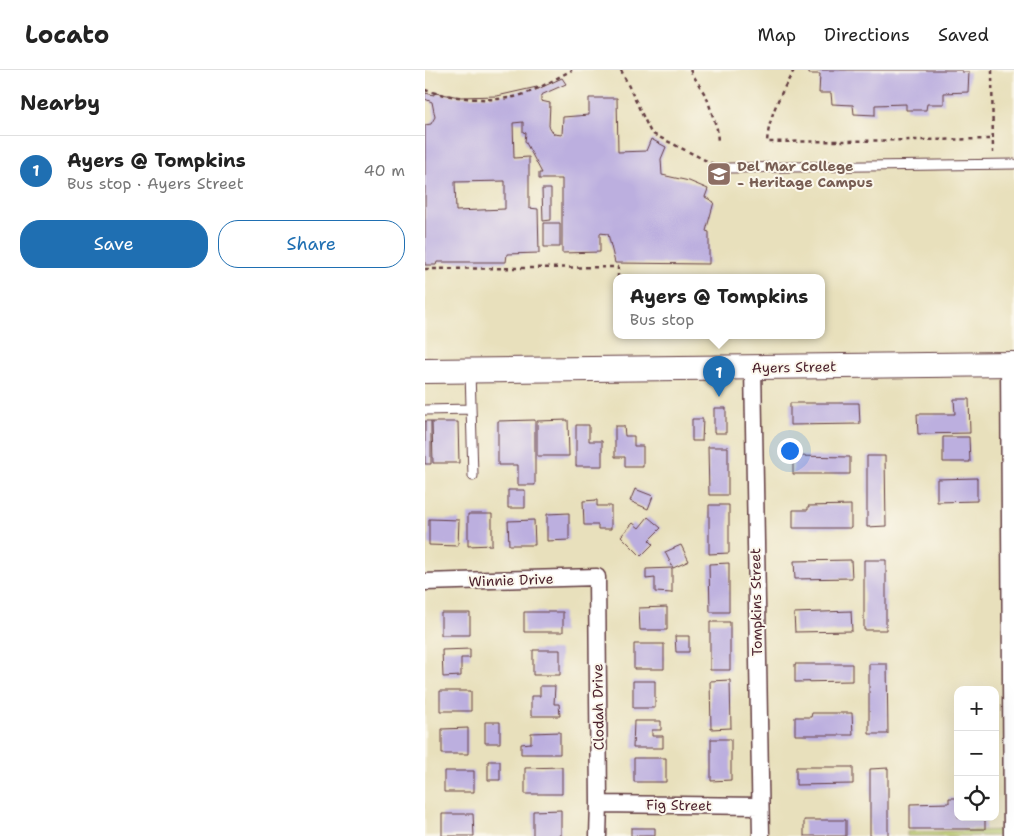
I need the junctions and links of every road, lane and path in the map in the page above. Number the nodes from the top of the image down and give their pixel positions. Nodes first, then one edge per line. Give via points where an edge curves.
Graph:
1 (573, 70) edge
2 (621, 70) edge
3 (690, 70) edge
4 (794, 70) edge
5 (992, 70) edge
6 (425, 90) edge
7 (993, 139) junction
8 (718, 142) dead end
9 (1014, 164) edge
10 (993, 165) junction
11 (719, 167) dead end
12 (729, 168) dead end
13 (425, 269) edge
14 (618, 274) edge
15 (1011, 364) edge
16 (753, 367) junction
17 (470, 370) junction
18 (425, 371) edge
19 (471, 409) junction
20 (425, 410) edge
21 (1012, 456) edge
22 (473, 476) dead end
23 (1012, 484) edge
24 (597, 577) joint
25 (425, 582) edge
26 (1012, 605) edge
27 (599, 804) junction
28 (759, 806) junction
29 (1013, 813) edge
30 (598, 836) edge
31 (761, 836) edge
32 (1012, 836) edge

1 - 6 path via 523,95 467,98
2 - 11 path via 651,133
3 - 8 path via 707,98
4 - 7 path via 773,110 767,142
5 - 7 path
7 - 10 path
9 - 10 lane
10 - 12 lane
13 - 14 path via 618,267
15 - 16 main road, Ayers Street
15 - 21 street
16 - 17 main road, Ayers Street
16 - 28 street, Tompkins Street
17 - 18 main road, Ayers Street
17 - 19 lane
19 - 20 lane
19 - 22 lane
21 - 23 street
23 - 26 street
24 - 25 street, Winnie Drive
24 - 27 street, Clodah Drive
26 - 29 street
27 - 28 street, Fig Street
27 - 30 street, Clodah Drive
28 - 31 street, Tompkins Street
29 - 32 street

